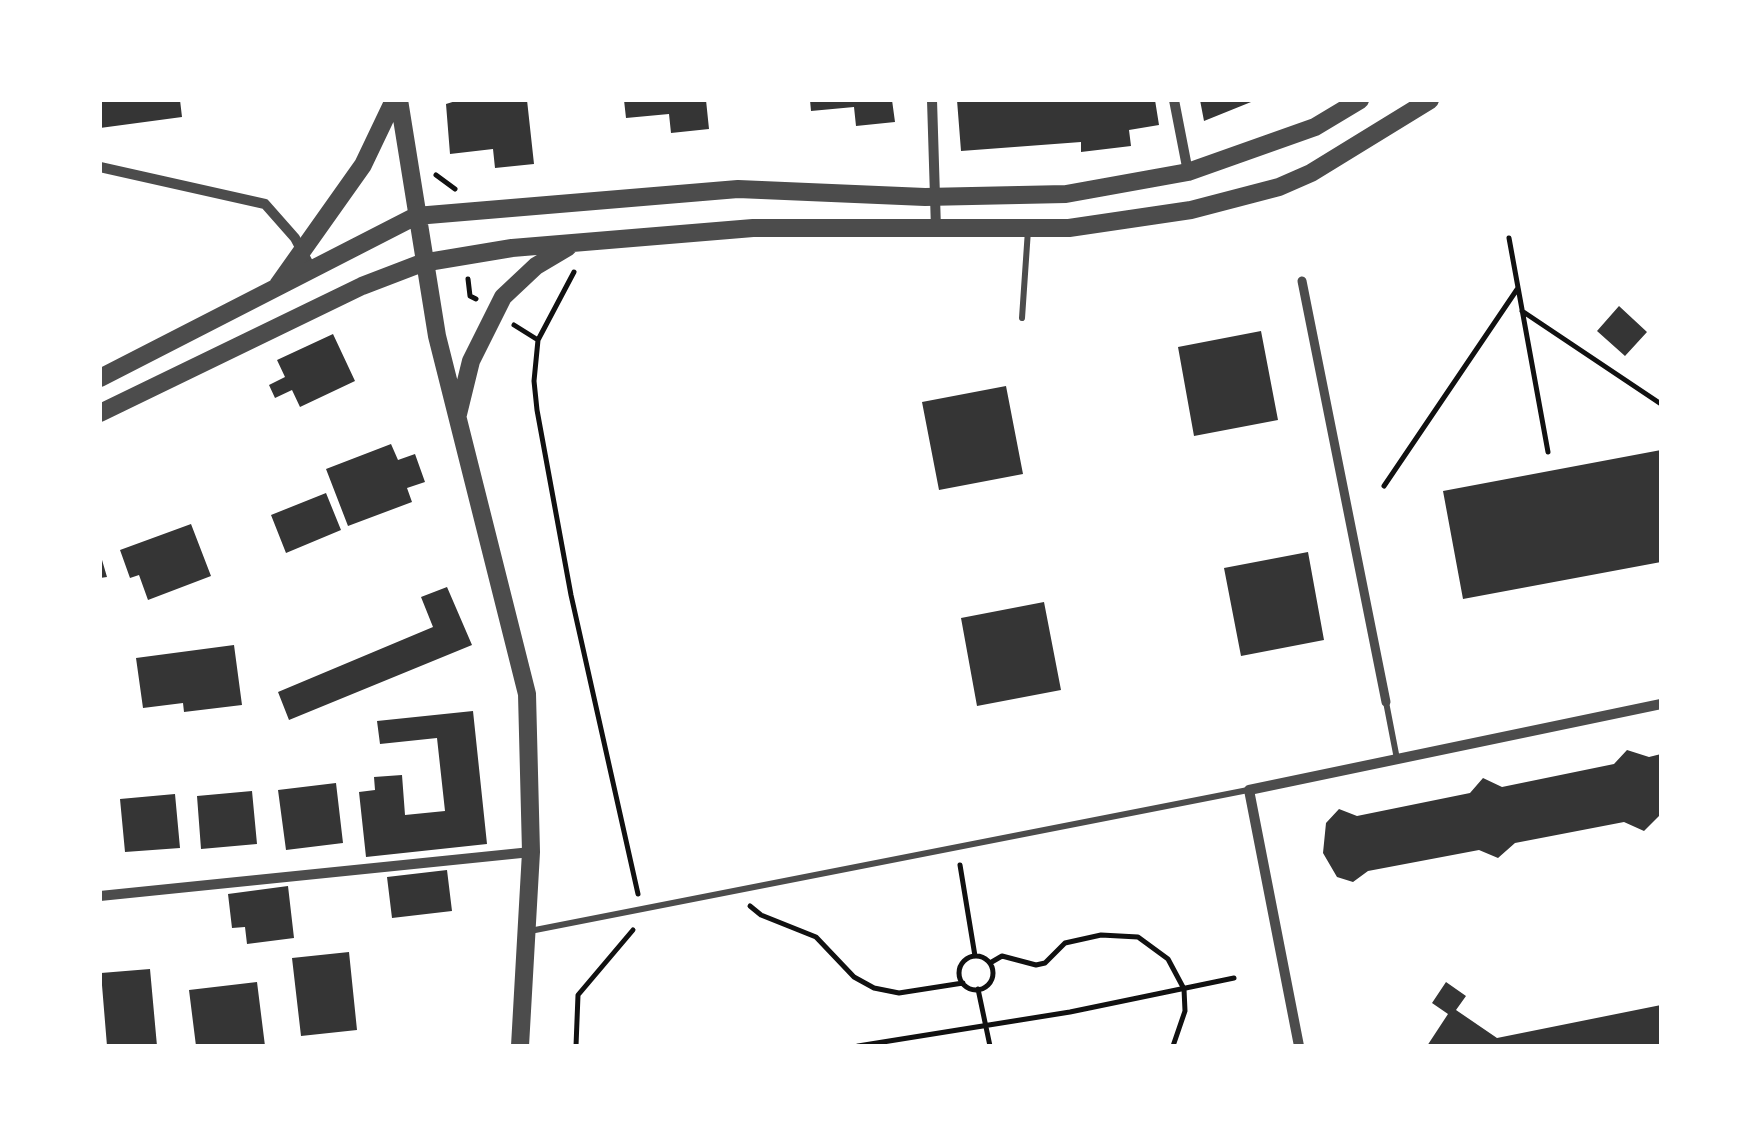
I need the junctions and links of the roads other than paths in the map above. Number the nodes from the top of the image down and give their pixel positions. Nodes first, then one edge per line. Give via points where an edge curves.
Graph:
1 (397, 100) edge
2 (932, 100) edge
3 (1174, 100) edge
4 (1360, 100) edge
5 (1430, 100) edge
6 (100, 167) edge
7 (1188, 172) junction
8 (938, 196) junction
9 (416, 216) junction
10 (1028, 229) junction
11 (936, 230) junction
12 (581, 241) junction
13 (302, 250) junction
14 (422, 263) junction
15 (312, 270) junction
16 (1302, 281) dead end
17 (273, 292) junction
18 (1022, 318) dead end
19 (100, 378) edge
20 (100, 413) edge
21 (456, 420) junction
22 (1386, 702) joint
23 (1661, 704) edge
24 (1397, 759) junction
25 (1249, 790) junction
26 (531, 852) junction
27 (100, 896) edge
28 (528, 931) junction
29 (520, 1046) edge
30 (1299, 1046) edge

1 - 9 street
1 - 13 street via 363,165
2 - 8 street
3 - 7 street
4 - 7 street via 1315,127
5 - 10 street via 1278,187 1191,210
6 - 13 street via 266,204
7 - 8 street via 1066,194
8 - 9 street via 738,190
8 - 11 street
9 - 14 street
9 - 15 street
10 - 11 street
10 - 18 lane
11 - 12 street via 753,228
12 - 14 street
12 - 21 street via 536,266 503,297 471,361
13 - 15 street
13 - 17 street
14 - 20 street
14 - 21 street
15 - 17 street
16 - 22 street
17 - 19 street
21 - 26 street via 522,664 530,718
22 - 24 lane
23 - 24 street
24 - 25 street
25 - 28 lane
25 - 30 street
26 - 27 street
26 - 28 street
28 - 29 street

